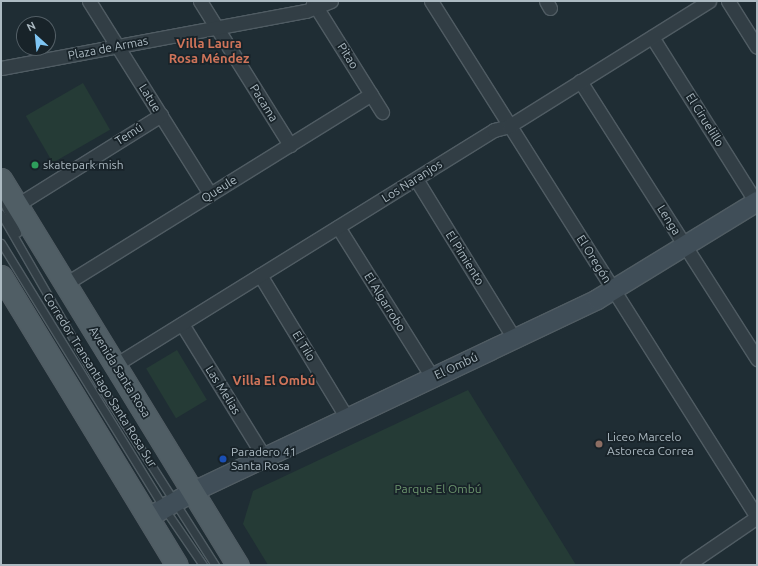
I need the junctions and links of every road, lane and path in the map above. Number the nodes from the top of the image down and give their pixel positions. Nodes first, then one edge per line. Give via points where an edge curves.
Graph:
1 (90, 1) edge
2 (200, 1) edge
3 (331, 1) edge
4 (431, 1) edge
5 (709, 1) edge
6 (728, 1) edge
7 (315, 4) edge
8 (217, 27) junction
9 (652, 36) junction
10 (118, 47) junction
11 (757, 47) edge
12 (1, 68) edge
13 (580, 81) junction
14 (372, 94) junction
15 (382, 112) dead end
16 (161, 115) junction
17 (510, 126) junction
18 (290, 145) junction
19 (416, 178) junction
20 (1, 179) edge
21 (210, 194) junction
22 (756, 202) edge
23 (6, 205) edge
24 (338, 227) junction
25 (1, 243) edge
26 (685, 246) junction
27 (33, 270) junction
28 (260, 275) junction
29 (1, 276) edge
30 (65, 284) junction
31 (613, 290) junction
32 (182, 324) junction
33 (514, 338) junction
34 (757, 359) edge
35 (115, 365) junction
36 (432, 377) junction
37 (347, 418) junction
38 (264, 457) junction
39 (170, 504) junction
40 (757, 517) edge
41 (177, 565) edge
42 (203, 565) edge
43 (216, 565) edge
44 (238, 565) edge
45 (687, 565) edge

1 - 10 street, Latue
2 - 8 street, Pacama
3 - 7 street, Plaza de Armas
4 - 17 street, El Oregón
5 - 9 street, Los Naranjos
6 - 11 street
7 - 8 street, Plaza de Armas
7 - 14 street, Pitao
8 - 10 street, Plaza de Armas
8 - 18 street, Pacama
9 - 13 street, Los Naranjos
9 - 22 street, El Ciruelillo
10 - 12 street, Plaza de Armas
10 - 16 street, Latue
13 - 17 street, Los Naranjos
13 - 26 street, Lenga
14 - 15 street, Pitao
14 - 18 street, Queule
16 - 21 street, Latue
16 - 23 street, Temú
17 - 19 street, Los Naranjos via 494,130
17 - 31 street, El Oregón
18 - 21 street, Queule
19 - 24 street, Los Naranjos
19 - 33 street, El Pimiento
20 - 23 main road, Avenida Santa Rosa
21 - 30 street, Queule
22 - 26 street, El Ombú
23 - 27 lane
23 - 27 lane, Corredor Transantiago Santa Rosa Sur
23 - 30 main road, Avenida Santa Rosa
24 - 28 street, Los Naranjos
24 - 36 street, El Algarrobo
25 - 39 lane, Corredor Transantiago Santa Rosa Sur
26 - 31 street, El Ombú
26 - 34 street, Lenga
27 - 39 lane, Corredor Transantiago Santa Rosa Sur
28 - 32 street, Los Naranjos
28 - 37 street, El Tilo
29 - 39 main road, Avenida Santa Rosa
30 - 35 main road, Avenida Santa Rosa
31 - 33 street, El Ombú
31 - 40 street, El Oregón
32 - 35 street, Los Naranjos
32 - 38 street, Las Melias
33 - 36 street, El Ombú
35 - 39 main road, Avenida Santa Rosa
36 - 37 street, El Ombú
37 - 38 street, El Ombú
38 - 39 street, El Ombú
39 - 41 main road, Avenida Santa Rosa
39 - 42 lane, Corredor Transantiago Santa Rosa Sur
39 - 43 lane, Corredor Transantiago Santa Rosa Sur
39 - 44 main road, Avenida Santa Rosa
40 - 45 street

